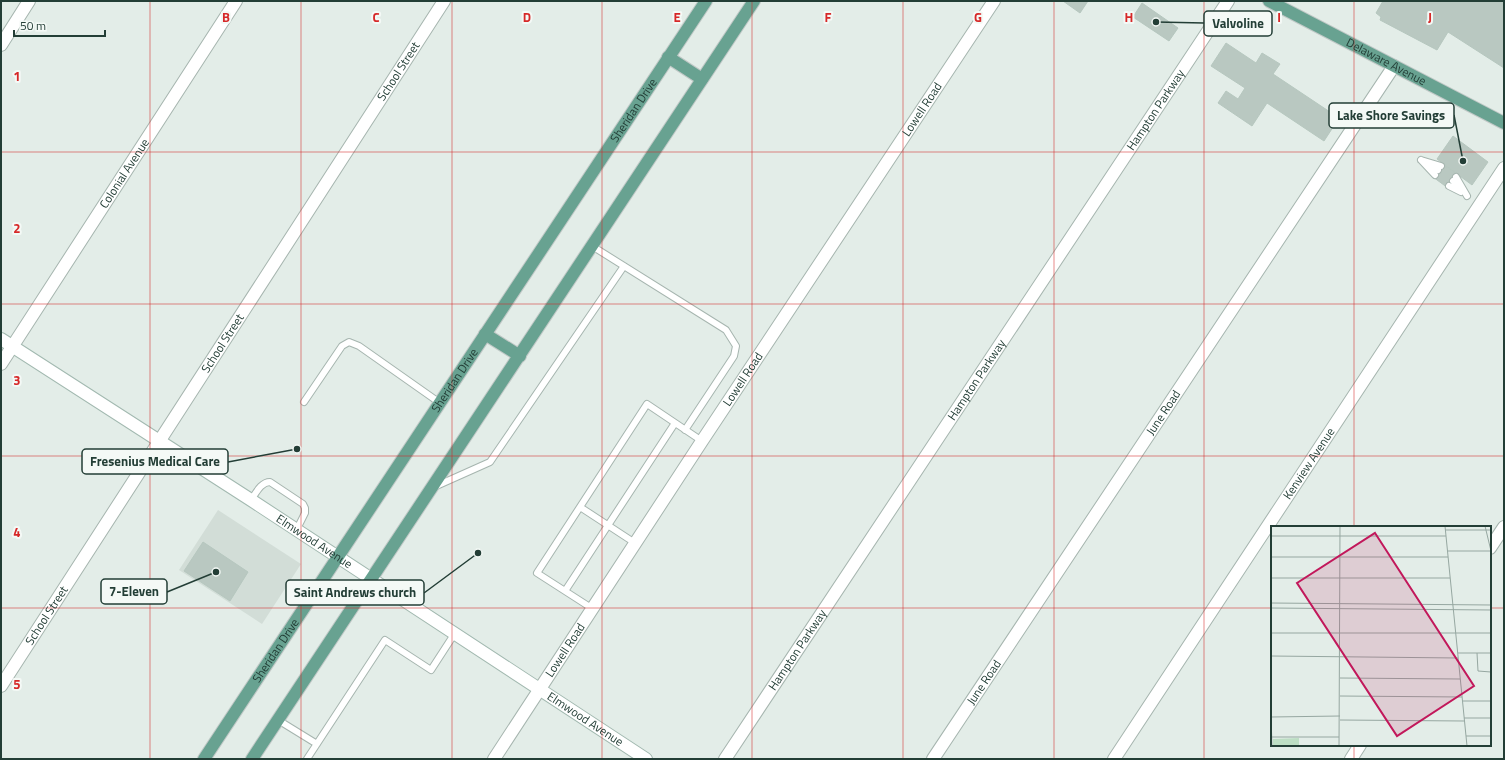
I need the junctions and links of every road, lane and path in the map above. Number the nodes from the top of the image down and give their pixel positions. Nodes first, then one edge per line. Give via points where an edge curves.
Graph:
1 (29, 1) edge
2 (236, 1) edge
3 (444, 1) edge
4 (706, 1) edge
5 (754, 1) edge
6 (994, 1) edge
7 (1228, 1) edge
8 (1269, 1) edge
9 (1, 45) edge
10 (668, 57) junction
11 (1394, 66) junction
12 (702, 79) junction
13 (1504, 123) edge
14 (1421, 160) dead end
15 (1504, 168) edge
16 (1438, 171) dead end
17 (1468, 196) joint
18 (592, 246) junction
19 (624, 266) junction
20 (485, 334) junction
21 (1, 339) edge
22 (12, 346) junction
23 (520, 356) junction
24 (1, 364) edge
25 (304, 402) dead end
26 (440, 403) junction
27 (675, 423) junction
28 (685, 430) junction
29 (159, 441) junction
30 (702, 441) junction
31 (432, 488) junction
32 (251, 500) junction
33 (580, 507) junction
34 (608, 525) junction
35 (1504, 527) edge
36 (297, 530) junction
37 (635, 543) junction
38 (1491, 546) edge
39 (338, 557) junction
40 (372, 578) junction
41 (565, 591) junction
42 (593, 609) junction
43 (455, 633) junction
44 (1, 686) edge
45 (540, 689) junction
46 (278, 720) junction
47 (317, 744) junction
48 (1359, 746) edge
49 (204, 759) edge
50 (252, 759) edge
51 (307, 759) edge
52 (494, 759) edge
53 (646, 759) edge
54 (725, 759) edge
55 (933, 759) edge
56 (1114, 759) edge
57 (1351, 759) edge

1 - 9 street
2 - 22 street, Colonial Avenue
3 - 29 street, School Street
4 - 10 main road, Sheridan Drive
5 - 12 main road
6 - 30 street, Lowell Road
7 - 54 street, Hampton Parkway
8 - 11 main road, Delaware Avenue
10 - 12 main road
10 - 20 main road, Sheridan Drive
11 - 13 main road, Delaware Avenue
11 - 55 street, June Road
12 - 18 main road
14 - 16 lane
15 - 56 street, Kenview Avenue
17 - 17 lane via 1453,182
18 - 19 lane
18 - 23 main road
19 - 28 lane via 726,330 736,346 734,356
19 - 31 lane via 490,462
20 - 23 main road
20 - 26 main road, Sheridan Drive
21 - 22 street, Elmwood Avenue
22 - 24 street, Colonial Avenue
22 - 29 street, Elmwood Avenue
23 - 31 main road
25 - 26 lane via 342,346 349,342 359,346
26 - 39 main road, Sheridan Drive
27 - 28 lane
27 - 33 lane via 647,404
27 - 34 lane
28 - 30 lane
29 - 32 street, Elmwood Avenue
29 - 44 street, School Street
30 - 37 street, Lowell Road
31 - 40 main road
32 - 36 street, Elmwood Avenue
32 - 36 lane via 262,484 270,482 303,504 305,513
33 - 34 lane
33 - 41 lane via 537,573
34 - 37 lane
34 - 41 lane
35 - 38 street
36 - 39 street, Elmwood Avenue
37 - 42 street, Lowell Road
39 - 40 street, Elmwood Avenue
39 - 49 main road, Sheridan Drive
40 - 43 street, Elmwood Avenue
40 - 46 main road
41 - 42 lane
42 - 45 street, Lowell Road
43 - 45 street, Elmwood Avenue
43 - 47 lane via 431,670 385,640
45 - 52 street, Lowell Road
45 - 53 street, Elmwood Avenue
46 - 47 lane
46 - 50 main road
47 - 51 lane
48 - 57 street

